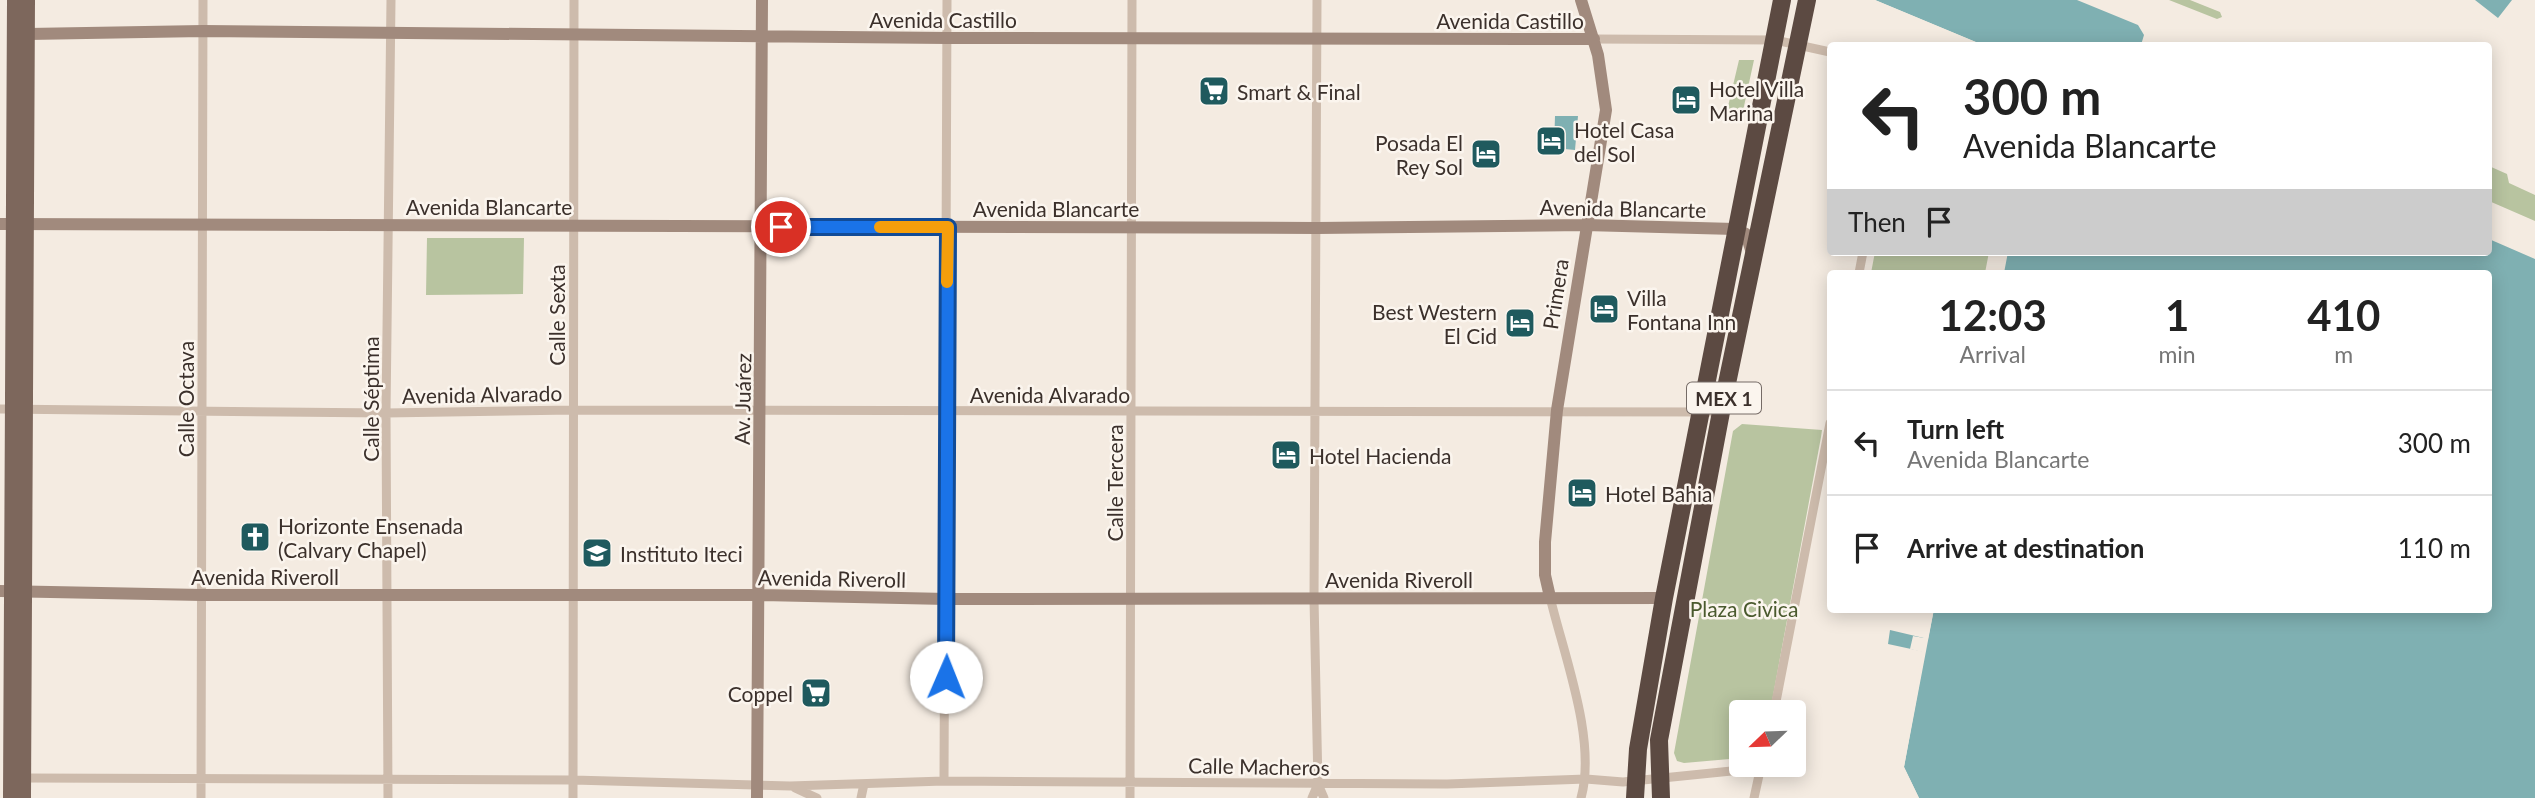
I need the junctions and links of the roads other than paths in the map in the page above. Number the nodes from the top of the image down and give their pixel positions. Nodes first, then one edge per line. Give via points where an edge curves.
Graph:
1 (14, 0) edge
2 (28, 0) edge
3 (203, 0) edge
4 (391, 0) edge
5 (574, 0) edge
6 (762, 0) edge
7 (947, 0) edge
8 (1132, 0) edge
9 (1317, 0) edge
10 (1581, 0) edge
11 (1782, 0) edge
12 (1807, 0) edge
13 (203, 31) junction
14 (391, 32) junction
15 (574, 34) junction
16 (14, 35) edge
17 (762, 36) junction
18 (947, 38) junction
19 (1132, 38) junction
20 (1317, 39) junction
21 (1594, 39) junction
22 (1775, 40) junction
23 (1798, 43) junction
24 (1827, 50) edge
25 (13, 224) edge
26 (202, 225) junction
27 (1585, 225) junction
28 (391, 226) junction
29 (573, 226) junction
30 (763, 227) junction
31 (948, 227) junction
32 (1132, 228) junction
33 (1317, 228) junction
34 (1735, 229) junction
35 (1754, 260) junction
36 (13, 409) edge
37 (202, 410) junction
38 (573, 410) junction
39 (1557, 410) junction
40 (761, 411) junction
41 (946, 411) junction
42 (1131, 411) junction
43 (1317, 411) junction
44 (1700, 412) junction
45 (1721, 412) junction
46 (386, 413) junction
47 (1827, 438) edge
48 (13, 591) edge
49 (202, 595) junction
50 (573, 595) junction
51 (759, 595) junction
52 (389, 596) junction
53 (1550, 597) junction
54 (1131, 598) junction
55 (1664, 598) junction
56 (947, 599) junction
57 (1314, 599) junction
58 (1776, 700) edge
59 (1729, 770) edge
60 (1759, 777) edge
61 (12, 778) edge
62 (202, 779) junction
63 (1586, 779) junction
64 (1660, 779) junction
65 (388, 780) junction
66 (573, 780) junction
67 (944, 781) junction
68 (1130, 782) junction
69 (864, 784) junction
70 (1318, 784) junction
71 (790, 786) junction
72 (1635, 790) edge
73 (757, 791) edge
74 (1312, 795) edge
75 (1324, 796) edge
76 (10, 798) edge
77 (24, 798) edge
78 (201, 798) edge
79 (388, 798) edge
80 (573, 798) edge
81 (817, 798) edge
82 (861, 798) edge
83 (1130, 798) edge
84 (1581, 798) edge
85 (1661, 798) edge
86 (1754, 798) edge

1 - 16 main road
2 - 16 main road
3 - 13 street, Calle Octava
4 - 14 street, Calle Séptima
5 - 15 street, Calle Sexta
6 - 17 street, Av. Juárez
7 - 18 street
8 - 19 street, Calle Tercera
9 - 20 street
10 - 21 street, Primera
11 - 22 highway, MEX 1
12 - 23 highway, MEX 1
13 - 14 street, Avenida Castillo
13 - 16 street, Avenida Castillo
13 - 26 street, Calle Octava
14 - 15 street, Avenida Castillo
14 - 28 street, Calle Séptima
15 - 17 street, Avenida Castillo
15 - 29 street, Calle Sexta
16 - 25 main road
17 - 18 street, Avenida Castillo
17 - 30 street, Av. Juárez
18 - 19 street, Avenida Castillo
18 - 31 street
19 - 20 street, Avenida Castillo
19 - 32 street, Calle Tercera
20 - 21 street, Avenida Castillo
20 - 33 street
21 - 22 street, Avenida Castillo
21 - 27 street, Primera via 1606,110
22 - 23 street, Avenida Castillo
22 - 34 highway, MEX 1
23 - 24 street, Avenida Castillo
23 - 35 highway, MEX 1
25 - 26 street, Avenida Blancarte
25 - 36 main road
26 - 28 street, Avenida Blancarte
26 - 37 street, Calle Octava
27 - 33 street, Avenida Blancarte
27 - 34 street, Avenida Blancarte
27 - 39 street, Primera
28 - 29 street, Avenida Blancarte
28 - 46 street, Calle Séptima
29 - 30 street, Avenida Blancarte
29 - 38 street, Calle Sexta
30 - 31 street, Avenida Blancarte
30 - 40 street, Av. Juárez
31 - 32 street, Avenida Blancarte
31 - 41 street
32 - 33 street, Avenida Blancarte
32 - 42 street, Calle Tercera
33 - 43 street
34 - 35 street, Avenida Blancarte via 1746,234
34 - 44 highway, MEX 1
35 - 45 highway, MEX 1
36 - 37 street, Avenida Alvarado
36 - 48 main road
37 - 46 street, Avenida Alvarado
37 - 49 street, Calle Octava
38 - 40 street, Avenida Alvarado
38 - 46 street, Avenida Alvarado
38 - 50 street, Calle Sexta
39 - 43 street, Avenida Alvarado
39 - 44 street, Avenida Alvarado
39 - 53 street, Primera via 1545,542
40 - 41 street, Avenida Alvarado
40 - 51 street, Av. Juárez
41 - 42 street, Avenida Alvarado
41 - 56 street
42 - 43 street, Avenida Alvarado
42 - 54 street, Calle Tercera
43 - 57 street
44 - 45 street, Avenida Alvarado
44 - 55 highway, MEX 1
45 - 64 highway, MEX 1 via 1659,740
46 - 52 street, Calle Séptima
47 - 58 street
48 - 49 street, Avenida Riveroll
48 - 61 main road
49 - 52 street, Avenida Riveroll
49 - 62 street, Calle Octava
50 - 51 street, Avenida Riveroll
50 - 52 street, Avenida Riveroll
50 - 66 street, Calle Sexta
51 - 56 street, Avenida Riveroll
51 - 73 street, Av. Juárez
52 - 65 street, Calle Séptima
53 - 55 street, Avenida Riveroll
53 - 57 street, Avenida Riveroll
53 - 63 street via 1581,727
54 - 56 street, Avenida Riveroll
54 - 57 street, Avenida Riveroll
54 - 68 street, Calle Tercera
55 - 72 highway, MEX 1
56 - 67 street
57 - 70 street
59 - 64 street, Calle Macheros
60 - 86 street
61 - 62 street, Calle Macheros
61 - 76 main road
61 - 77 main road
62 - 65 street, Calle Macheros
62 - 78 street, Calle Octava
63 - 70 street, Calle Macheros
63 - 72 street, Calle Macheros
63 - 84 street
64 - 72 street, Calle Macheros
64 - 85 highway, MEX 1
65 - 66 street, Calle Macheros
65 - 79 street, Calle Séptima
66 - 73 street, Calle Macheros
66 - 80 street, Calle Sexta
67 - 68 street, Calle Macheros
67 - 69 street, Calle Macheros
68 - 70 street, Calle Macheros
68 - 83 street, Calle Tercera
69 - 71 street, Calle Macheros
69 - 82 street
70 - 74 street
70 - 75 street
71 - 73 street, Calle Macheros
71 - 81 street

